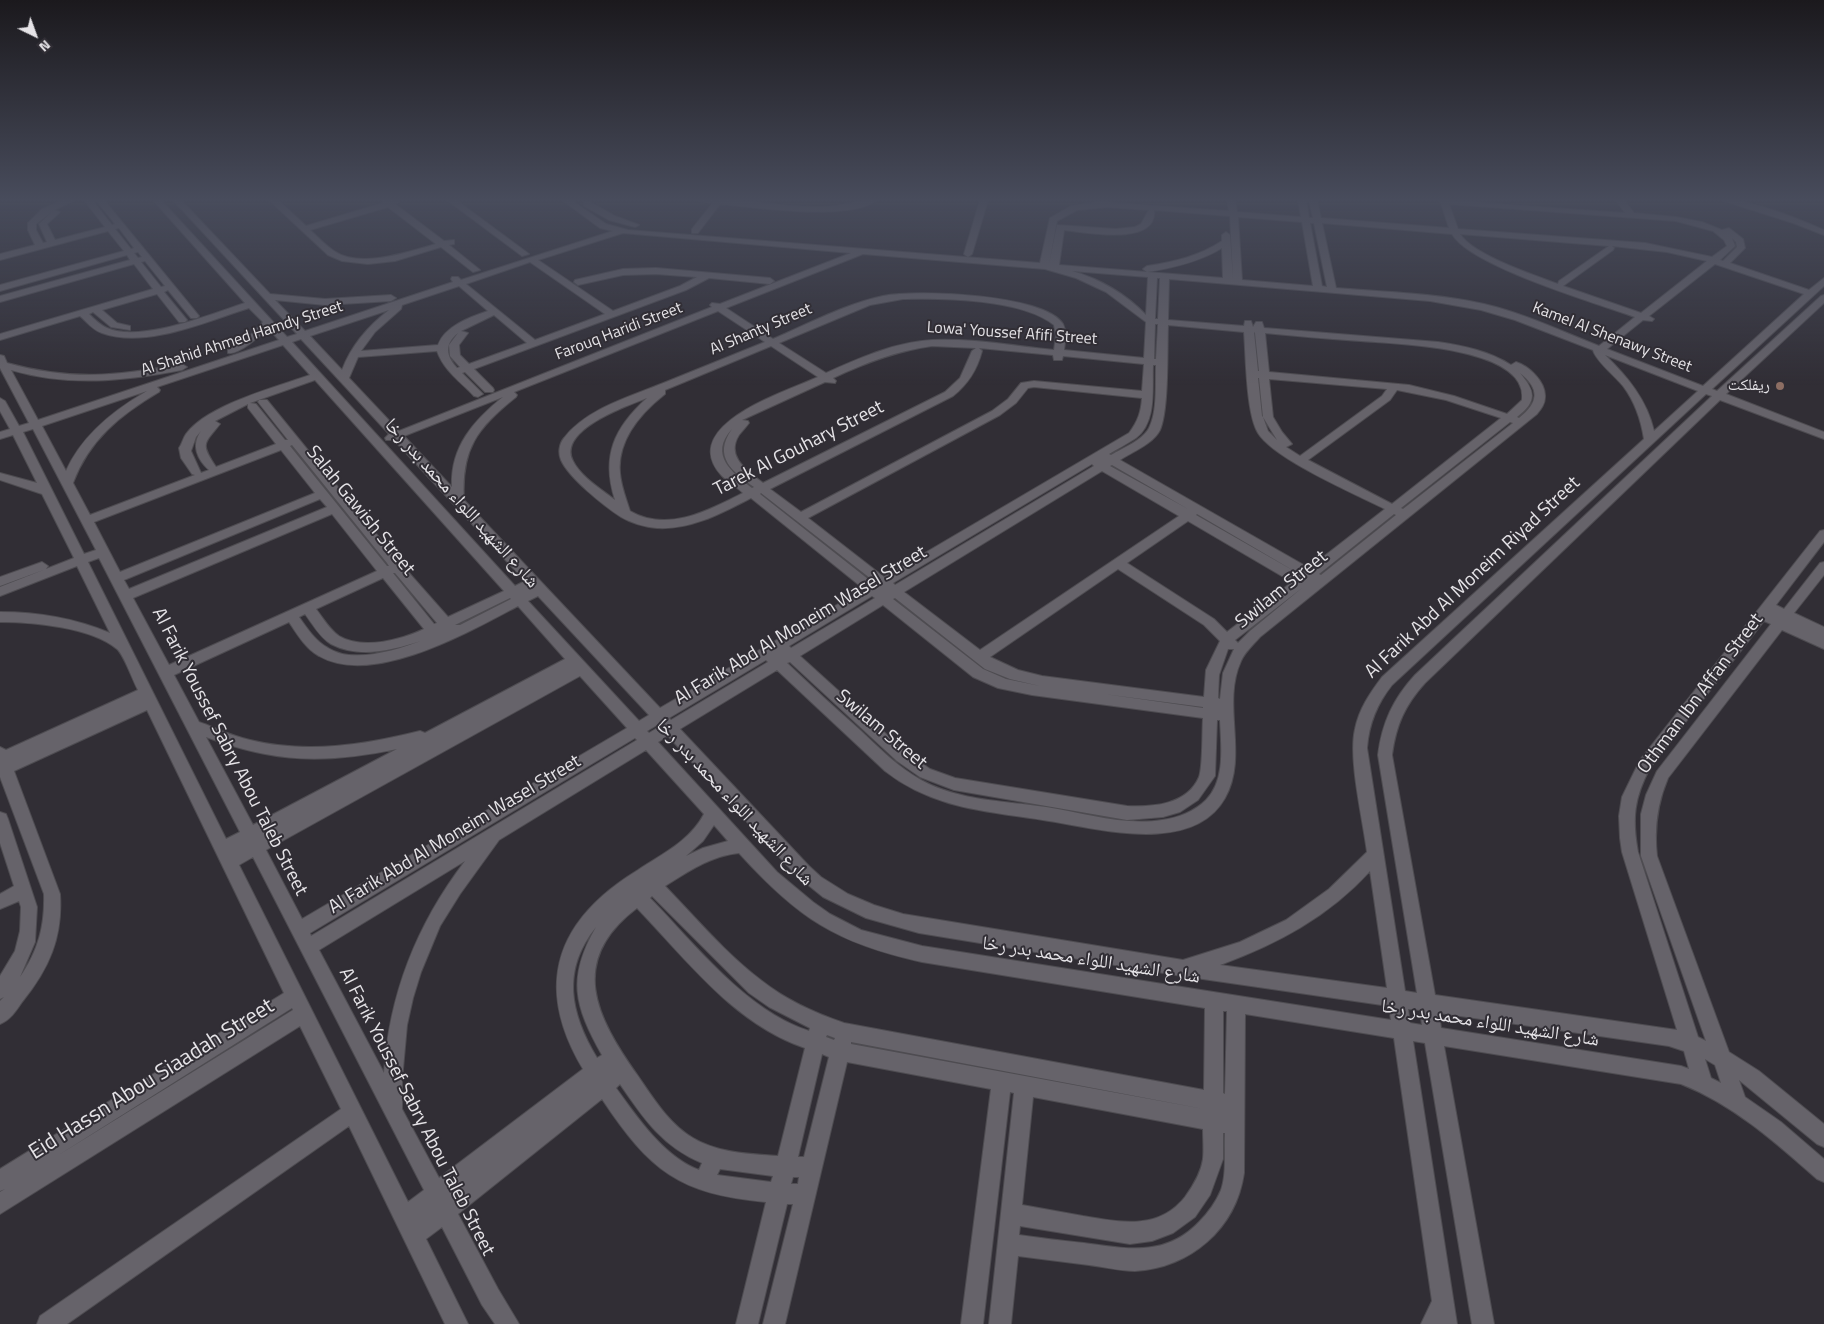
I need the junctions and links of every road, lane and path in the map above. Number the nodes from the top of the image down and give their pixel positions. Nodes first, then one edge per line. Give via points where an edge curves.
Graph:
1 (93, 262) edge
2 (132, 262) edge
3 (136, 262) edge
4 (150, 262) edge
5 (215, 262) edge
6 (235, 262) edge
7 (472, 262) edge
8 (507, 262) edge
9 (515, 262) edge
10 (540, 262) edge
11 (542, 262) edge
12 (815, 262) edge
13 (831, 262) edge
14 (1025, 262) edge
15 (1031, 262) edge
16 (1186, 262) edge
17 (1227, 262) edge
18 (1236, 262) edge
19 (1313, 262) edge
20 (1326, 262) edge
21 (1497, 262) edge
22 (1509, 262) edge
23 (1591, 262) edge
24 (1707, 262) edge
25 (1709, 262) edge
26 (1721, 262) edge
27 (1050, 264) junction
28 (1717, 264) junction
29 (481, 268) junction
30 (1155, 273) junction
31 (701, 276) junction
32 (1227, 278) junction
33 (1238, 279) junction
34 (770, 281) junction
35 (1824, 281) edge
36 (454, 282) junction
37 (1562, 282) junction
38 (580, 284) junction
39 (169, 285) junction
40 (760, 285) junction
41 (1318, 286) junction
42 (1331, 287) junction
43 (0, 288) edge
44 (157, 289) junction
45 (266, 296) junction
46 (1813, 296) edge
47 (391, 298) junction
48 (0, 299) edge
49 (409, 300) junction
50 (250, 302) junction
51 (720, 304) junction
52 (95, 309) junction
53 (612, 311) junction
54 (82, 313) junction
55 (194, 316) junction
56 (493, 316) junction
57 (1650, 316) junction
58 (1157, 318) junction
59 (182, 320) junction
60 (268, 322) junction
61 (1254, 327) junction
62 (0, 332) edge
63 (300, 332) junction
64 (0, 337) edge
65 (282, 338) junction
66 (776, 340) junction
67 (526, 343) junction
68 (443, 348) junction
69 (1608, 349) junction
70 (231, 351) junction
71 (977, 351) junction
72 (354, 354) junction
73 (1058, 355) junction
74 (2, 361) edge
75 (1155, 364) junction
76 (464, 366) junction
77 (184, 370) junction
78 (454, 370) junction
79 (1258, 377) junction
80 (319, 378) junction
81 (833, 378) junction
82 (344, 379) junction
83 (539, 379) junction
84 (671, 384) junction
85 (1394, 389) junction
86 (489, 390) junction
87 (1714, 390) junction
88 (478, 394) junction
89 (1147, 396) junction
90 (0, 401) edge
91 (258, 404) junction
92 (234, 409) junction
93 (33, 420) junction
94 (1512, 422) junction
95 (9, 426) edge
96 (1824, 428) edge
97 (393, 431) junction
98 (0, 436) edge
99 (1824, 436) edge
100 (374, 439) junction
101 (287, 441) junction
102 (1650, 442) junction
103 (1303, 459) junction
104 (1102, 460) junction
105 (211, 467) junction
106 (196, 472) junction
107 (0, 476) edge
108 (67, 484) junction
109 (46, 491) junction
110 (756, 491) junction
111 (322, 494) junction
112 (458, 501) junction
113 (613, 504) joint
114 (333, 508) junction
115 (1402, 509) junction
116 (1192, 512) junction
117 (625, 514) junction
118 (85, 518) junction
119 (799, 518) junction
120 (1824, 534) edge
121 (100, 548) junction
122 (78, 556) junction
123 (1118, 563) junction
124 (388, 566) junction
125 (1824, 566) edge
126 (116, 578) junction
127 (1305, 578) junction
128 (0, 582) edge
129 (536, 585) junction
130 (1317, 585) junction
131 (883, 591) junction
132 (0, 592) edge
133 (516, 595) junction
134 (125, 596) junction
135 (307, 608) junction
136 (1764, 610) junction
137 (291, 615) junction
138 (0, 617) edge
139 (1784, 619) junction
140 (449, 628) junction
141 (1824, 633) edge
142 (436, 635) junction
143 (1228, 639) junction
144 (121, 644) junction
145 (780, 644) junction
146 (1824, 644) edge
147 (767, 652) junction
148 (1237, 652) junction
149 (791, 654) junction
150 (979, 658) junction
151 (777, 662) junction
152 (579, 664) junction
153 (163, 668) junction
154 (147, 697) junction
155 (1211, 709) junction
156 (1228, 711) junction
157 (664, 722) junction
158 (193, 726) junction
159 (443, 731) junction
160 (643, 735) junction
161 (2, 762) edge
162 (713, 812) junction
163 (29, 831) junction
164 (496, 832) junction
165 (5, 834) edge
166 (253, 841) junction
167 (743, 846) junction
168 (1376, 854) junction
169 (226, 856) junction
170 (649, 880) junction
171 (24, 890) junction
172 (632, 892) junction
173 (0, 902) edge
174 (299, 930) junction
175 (308, 947) junction
176 (1182, 968) junction
177 (0, 990) edge
178 (1398, 999) junction
179 (1214, 1001) junction
180 (1236, 1004) junction
181 (1428, 1004) junction
182 (300, 1005) junction
183 (0, 1016) edge
184 (820, 1024) junction
185 (1403, 1031) junction
186 (1434, 1036) junction
187 (842, 1041) junction
188 (1691, 1042) junction
189 (814, 1044) junction
190 (1722, 1057) junction
191 (617, 1064) junction
192 (599, 1078) junction
193 (1002, 1082) junction
194 (1703, 1082) junction
195 (1024, 1086) junction
196 (1737, 1100) junction
197 (1213, 1101) junction
198 (393, 1111) junction
199 (353, 1112) junction
200 (1235, 1115) junction
201 (1213, 1121) junction
202 (663, 1126) junction
203 (1824, 1137) edge
204 (645, 1142) junction
205 (714, 1158) junction
206 (785, 1166) junction
207 (811, 1168) junction
208 (1824, 1172) edge
209 (0, 1181) edge
210 (704, 1182) junction
211 (778, 1192) junction
212 (804, 1195) junction
213 (440, 1202) junction
214 (0, 1204) edge
215 (1011, 1214) junction
216 (405, 1218) junction
217 (414, 1236) junction
218 (1008, 1244) junction
219 (1443, 1302) junction
220 (48, 1324) edge
221 (457, 1324) edge
222 (508, 1324) edge
223 (747, 1324) edge
224 (774, 1324) edge
225 (972, 1324) edge
226 (1000, 1324) edge
227 (1432, 1324) edge
228 (1446, 1324) edge
229 (1483, 1324) edge

1 - 43 street
2 - 48 street
3 - 44 street
4 - 39 street
5 - 50 street, شارع الشهيد اللواء محمد بدر رخا
6 - 45 street, شارع الشهيد اللواء محمد بدر رخا
7 - 29 street
8 - 29 street, Al Shahid Ahmed Hamdy Street
9 - 36 street, Al Shahid Ahmed Hamdy Street
10 - 53 street
11 - 38 street
12 - 34 street, Farouq Haridi Street
13 - 51 street, Farouq Haridi Street
14 - 27 street, Kamel Al Shenawy Street
15 - 27 street, Kamel Al Shenawy Street
16 - 30 street
17 - 32 street
18 - 33 street
19 - 41 street
20 - 42 street
21 - 57 street
22 - 37 street
23 - 37 street
24 - 28 street
25 - 28 street
26 - 28 street
27 - 30 street, Kamel Al Shenawy Street
27 - 58 street via 1109,290 1143,317
28 - 46 street
28 - 57 street
29 - 36 street, Al Shahid Ahmed Hamdy Street
30 - 32 street, Kamel Al Shenawy Street
30 - 32 street, Kamel Al Shenawy Street
30 - 58 street, Al Farik Abd Al Moneim Wasel Street
31 - 34 street
31 - 38 street via 633,276
31 - 40 street
31 - 53 street
32 - 33 street, Kamel Al Shenawy Street
33 - 41 street, Kamel Al Shenawy Street
34 - 40 street, Farouq Haridi Street
35 - 46 street, Al Farik Abd Al Moneim Riyad Street
36 - 47 street, Al Shahid Ahmed Hamdy Street
36 - 49 street, Al Shahid Ahmed Hamdy Street
36 - 56 street
37 - 57 street
38 - 53 street
39 - 44 street
39 - 55 street
40 - 51 street, Farouq Haridi Street
41 - 42 street, Kamel Al Shenawy Street
42 - 69 street, Kamel Al Shenawy Street via 1484,307
44 - 52 street
44 - 59 street
44 - 62 street
45 - 47 street via 324,302
45 - 63 street, شارع الشهيد اللواء محمد بدر رخا
46 - 87 street, Al Farik Abd Al Moneim Riyad Street
47 - 63 street, Al Shahid Ahmed Hamdy Street
49 - 63 street, Al Shahid Ahmed Hamdy Street
49 - 72 street via 376,326
50 - 54 street via 168,329 127,335 106,332
50 - 55 street
50 - 60 street, شارع الشهيد اللواء محمد بدر رخا
51 - 66 street
51 - 83 street, Farouq Haridi Street
51 - 86 street, Farouq Haridi Street
52 - 54 street
52 - 59 street via 114,325 130,329 152,328
53 - 67 street
54 - 64 street
55 - 59 street
56 - 67 street
56 - 68 street via 457,329
56 - 76 street via 456,341 453,352
57 - 69 street
58 - 61 street, Swilam Street
58 - 75 street, Al Farik Abd Al Moneim Wasel Street
60 - 65 street, شارع الشهيد اللواء محمد بدر رخا
60 - 70 street via 256,335
61 - 79 street
61 - 94 street, Swilam Street via 1452,342 1488,351 1522,369 1536,384 1541,399 1539,406
63 - 65 street, Al Shahid Ahmed Hamdy Street
63 - 82 street, شارع الشهيد اللواء محمد بدر رخا
65 - 70 street, Al Shahid Ahmed Hamdy Street
65 - 77 street, Al Shahid Ahmed Hamdy Street
65 - 80 street, شارع الشهيد اللواء محمد بدر رخا
66 - 73 street, Al Shanty Street via 866,303 890,297 917,296 1006,303 1034,309 1058,325
66 - 81 street
66 - 84 street, Al Shanty Street
67 - 76 street
68 - 72 street
68 - 78 street via 443,357
69 - 87 street, Kamel Al Shenawy Street
69 - 102 street via 1597,353 1624,379 1640,404
70 - 77 street, Al Shahid Ahmed Hamdy Street
71 - 73 street, Lowa' Youssef Afifi Street
71 - 81 street, Lowa' Youssef Afifi Street via 942,348 904,352
71 - 110 street, Tarek Al Gouhary Street via 970,374 949,394
72 - 82 street
73 - 75 street, Lowa' Youssef Afifi Street
73 - 81 street, Lowa' Youssef Afifi Street via 952,343 914,344 887,351
74 - 77 street via 47,376 85,379
74 - 93 street, Al Farik Youssef Sabry Abou Taleb Street
75 - 89 street, Al Farik Abd Al Moneim Wasel Street
75 - 104 street, Al Farik Abd Al Moneim Wasel Street via 1159,414 1154,430 1140,443
76 - 78 street
76 - 86 street
77 - 93 street, Al Shahid Ahmed Hamdy Street
77 - 108 street via 104,426 79,455
78 - 88 street
79 - 85 street
79 - 103 street via 1257,416 1264,432 1279,448
80 - 91 street
80 - 92 street
80 - 100 street, شارع الشهيد اللواء محمد بدر رخا
81 - 110 street, Lowa' Youssef Afifi Street via 744,423 732,437 728,453 731,460
82 - 97 street, شارع الشهيد اللواء محمد بدر رخا
83 - 97 street, Farouq Haridi Street
83 - 112 street via 496,407 471,434 458,463
84 - 113 street, Al Shanty Street via 606,411 576,430 564,447 567,464
84 - 117 street via 640,412 620,442 614,470
85 - 94 street
85 - 103 street
86 - 88 street, Farouq Haridi Street
87 - 96 street, Kamel Al Shenawy Street
87 - 99 street, Kamel Al Shenawy Street
87 - 102 street, Al Farik Abd Al Moneim Riyad Street
87 - 181 street, Al Farik Abd Al Moneim Riyad Street via 1420,678 1398,705 1389,728 1386,755
88 - 97 street, Farouq Haridi Street
89 - 104 street, Al Farik Abd Al Moneim Wasel Street via 1146,414 1138,430
89 - 119 street via 1025,385 996,413
90 - 95 street
91 - 92 street
91 - 101 street, Salah Gawish Street
92 - 105 street via 202,438 199,448
92 - 106 street via 201,425 188,440 185,453
93 - 95 street, Al Shahid Ahmed Hamdy Street
93 - 108 street, Al Farik Youssef Sabry Abou Taleb Street
94 - 115 street, Swilam Street
95 - 98 street, Al Shahid Ahmed Hamdy Street
95 - 109 street
97 - 100 street, Farouq Haridi Street
97 - 112 street, شارع الشهيد اللواء محمد بدر رخا
100 - 133 street, شارع الشهيد اللواء محمد بدر رخا
101 - 105 street
101 - 111 street, Salah Gawish Street
101 - 118 street
101 - 124 street, Salah Gawish Street
102 - 168 street, Al Farik Abd Al Moneim Riyad Street via 1387,681 1376,695 1362,724 1360,748
103 - 115 street
104 - 116 street
104 - 131 street, Al Farik Abd Al Moneim Wasel Street
105 - 106 street
106 - 118 street
107 - 109 street
108 - 118 street, Al Farik Youssef Sabry Abou Taleb Street
109 - 122 street
110 - 117 street, Tarek Al Gouhary Street via 709,514 680,523 650,523
110 - 119 street, Lowa' Youssef Afifi Street
110 - 131 street, Lowa' Youssef Afifi Street
111 - 114 street, Salah Gawish Street
111 - 126 street
112 - 129 street, شارع الشهيد اللواء محمد بدر رخا
113 - 117 street, Tarek Al Gouhary Street
114 - 124 street, Salah Gawish Street
114 - 134 street
115 - 127 street, Swilam Street
115 - 130 street, Swilam Street
116 - 123 street
116 - 127 street
118 - 121 street, Al Farik Youssef Sabry Abou Taleb Street
119 - 131 street, Lowa' Youssef Afifi Street
120 - 136 street, Othman Ibn Affan Street
121 - 122 street
121 - 126 street, Al Farik Youssef Sabry Abou Taleb Street
122 - 128 street
122 - 132 street
122 - 144 street
123 - 143 street via 1210,622
123 - 150 street
124 - 135 street
124 - 140 street, Salah Gawish Street
124 - 142 street, Salah Gawish Street
124 - 153 street
125 - 139 street, Othman Ibn Affan Street
126 - 134 street, Al Farik Youssef Sabry Abou Taleb Street
127 - 130 street
127 - 143 street, Swilam Street
129 - 133 street
129 - 157 street, شارع الشهيد اللواء محمد بدر رخا
130 - 148 street, Swilam Street
131 - 145 street, Al Farik Abd Al Moneim Wasel Street
131 - 149 street, Al Farik Abd Al Moneim Wasel Street
131 - 150 street
131 - 155 street via 972,670 1003,684
133 - 140 street
133 - 152 street, شارع الشهيد اللواء محمد بدر رخا
134 - 153 street, Al Farik Youssef Sabry Abou Taleb Street
135 - 137 street
135 - 142 street via 335,640 359,647 373,648
136 - 139 street
136 - 188 street, Othman Ibn Affan Street via 1644,764 1628,802 1625,825 1630,852
137 - 142 street via 318,649 338,659 386,658 421,648
137 - 153 street
138 - 144 street via 63,622 85,627
139 - 141 street
139 - 146 street
139 - 190 street, Othman Ibn Affan Street via 1662,775 1648,811 1649,856
140 - 142 street
143 - 148 street
143 - 155 street, Swilam Street via 1214,662
144 - 154 street
145 - 147 street, Al Farik Abd Al Moneim Wasel Street
145 - 149 street, Swilam Street
147 - 151 street, Swilam Street
147 - 157 street, Al Farik Abd Al Moneim Wasel Street
148 - 156 street, Swilam Street via 1228,680
149 - 151 street, Al Farik Abd Al Moneim Wasel Street
149 - 155 street, Swilam Street via 902,757 925,773 954,784 1127,813 1165,811 1182,805 1202,787 1209,764
150 - 155 street via 1002,671 1042,681
151 - 156 street, Swilam Street via 878,757 917,785 966,801 1128,826 1161,827 1177,823 1205,809 1217,798 1227,770
151 - 157 street, Al Farik Abd Al Moneim Wasel Street
152 - 159 street
152 - 160 street, شارع الشهيد اللواء محمد بدر رخا
152 - 166 street
153 - 158 street, Al Farik Youssef Sabry Abou Taleb Street
154 - 161 street
154 - 169 street
155 - 156 street
157 - 160 street, Al Farik Abd Al Moneim Wasel Street
157 - 176 street, شارع الشهيد اللواء محمد بدر رخا via 803,871 826,890 869,913 894,920
158 - 159 street via 248,746 300,754 363,750
158 - 166 street, Al Farik Youssef Sabry Abou Taleb Street
159 - 166 street
160 - 162 street, شارع الشهيد اللواء محمد بدر رخا
160 - 164 street, Al Farik Abd Al Moneim Wasel Street
160 - 174 street, Al Farik Abd Al Moneim Wasel Street
161 - 163 street
162 - 167 street, شارع الشهيد اللواء محمد بدر رخا
162 - 170 street via 696,840
163 - 165 street
163 - 183 street via 52,894 52,931 43,958 26,986
164 - 175 street, Al Farik Abd Al Moneim Wasel Street
164 - 198 street via 449,896 417,959 402,1002 395,1038
165 - 171 street
166 - 169 street
166 - 174 street, Al Farik Youssef Sabry Abou Taleb Street
167 - 170 street via 701,855
167 - 179 street, شارع الشهيد اللواء محمد بدر رخا via 799,902 838,929 862,939 922,954
168 - 176 street via 1335,896 1282,931 1251,946
168 - 178 street, Al Farik Abd Al Moneim Riyad Street
169 - 182 street
170 - 172 street
170 - 184 street via 754,987
171 - 173 street
171 - 177 street via 29,906 29,937 23,956
172 - 189 street via 736,999 772,1025
172 - 191 street via 599,936 584,977 590,1011
172 - 192 street via 606,904 576,941 564,979 568,1018
174 - 175 street, Al Farik Youssef Sabry Abou Taleb Street
175 - 198 street, Al Farik Youssef Sabry Abou Taleb Street
176 - 178 street, شارع الشهيد اللواء محمد بدر رخا
178 - 181 street, شارع الشهيد اللواء محمد بدر رخا
178 - 185 street, Al Farik Abd Al Moneim Riyad Street
179 - 180 street, شارع الشهيد اللواء محمد بدر رخا
179 - 197 street
180 - 185 street, شارع الشهيد اللواء محمد بدر رخا
180 - 200 street
181 - 186 street, Al Farik Abd Al Moneim Riyad Street
181 - 188 street, شارع الشهيد اللواء محمد بدر رخا
182 - 199 street
182 - 209 street, Eid Hassn Abou Siaadah Street
182 - 214 street, Eid Hassn Abou Siaadah Street
184 - 187 street
184 - 189 street
185 - 186 street, شارع الشهيد اللواء محمد بدر رخا
185 - 219 street, Al Farik Abd Al Moneim Riyad Street
186 - 194 street, شارع الشهيد اللواء محمد بدر رخا via 1662,1071
186 - 229 street, Al Farik Abd Al Moneim Riyad Street
187 - 189 street
187 - 193 street
187 - 197 street
187 - 207 street
188 - 190 street
188 - 194 street, Othman Ibn Affan Street
189 - 206 street
190 - 196 street, Othman Ibn Affan Street
190 - 203 street
191 - 192 street
191 - 202 street
192 - 204 street
192 - 213 street
193 - 195 street
193 - 225 street
194 - 196 street
195 - 201 street
195 - 215 street
196 - 208 street
197 - 200 street
197 - 201 street
198 - 213 street, Al Farik Youssef Sabry Abou Taleb Street
199 - 216 street
199 - 220 street
200 - 201 street
200 - 218 street via 1234,1173 1230,1195 1208,1229 1192,1243 1153,1258 1132,1260
201 - 215 street via 1213,1159 1208,1178 1200,1196 1173,1222 1155,1230 1135,1233
202 - 204 street
202 - 205 street via 677,1140
204 - 210 street via 682,1173
205 - 206 street
205 - 210 street
206 - 207 street
206 - 211 street
207 - 212 street
210 - 211 street
211 - 212 street
211 - 223 street
212 - 224 street
213 - 216 street
213 - 217 street
213 - 222 street, Al Farik Youssef Sabry Abou Taleb Street via 490,1297
215 - 218 street
216 - 217 street
217 - 221 street
218 - 226 street
219 - 227 street
219 - 228 street, Al Farik Abd Al Moneim Riyad Street

